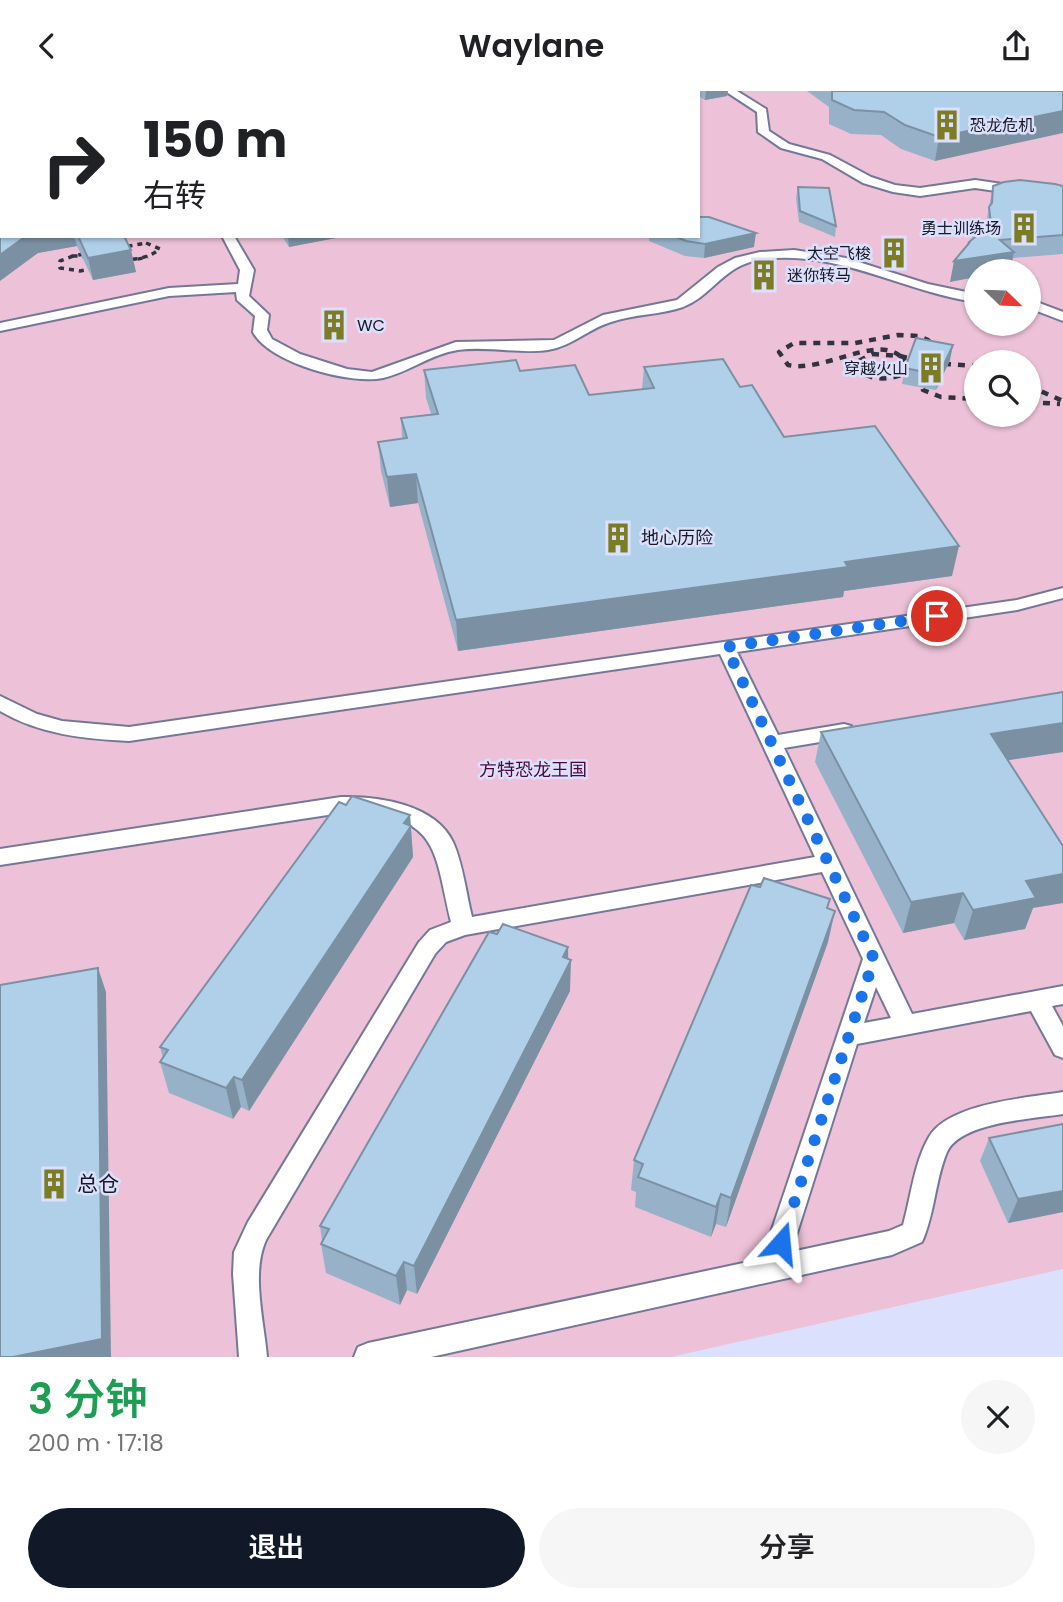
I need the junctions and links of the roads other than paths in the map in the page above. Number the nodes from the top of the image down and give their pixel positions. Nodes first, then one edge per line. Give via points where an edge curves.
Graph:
1 (730, 91) edge
2 (1063, 197) edge
3 (229, 238) edge
4 (243, 288) junction
5 (964, 296) edge
6 (1041, 308) edge
7 (1063, 317) edge
8 (0, 327) edge
9 (1063, 593) edge
10 (726, 647) junction
11 (0, 703) edge
12 (865, 728) edge
13 (772, 743) junction
14 (0, 857) edge
15 (829, 863) junction
16 (463, 927) junction
17 (874, 959) junction
18 (1063, 995) edge
19 (1037, 1000) junction
20 (906, 1026) junction
21 (848, 1036) junction
22 (1063, 1048) edge
23 (1063, 1103) edge
24 (772, 1269) junction
25 (253, 1357) edge
26 (368, 1357) edge

1 - 2 lane via 762,111 764,132 777,142 837,161 878,185 920,192 987,185
3 - 4 lane via 245,265
4 - 5 lane via 242,297 262,314 260,334 272,348 360,377 385,373 435,350 477,344 537,347 567,341 606,318 680,304 729,266 766,255 833,257
4 - 8 lane via 169,292
6 - 7 lane
9 - 10 lane via 1017,605
10 - 11 lane via 130,734 60,729
10 - 13 lane
12 - 13 lane
13 - 15 lane
14 - 16 lane via 365,804 411,817 438,834
15 - 16 lane
15 - 17 lane
16 - 25 lane via 438,936 427,948 257,1231 247,1252 246,1274
17 - 20 lane
17 - 21 lane
18 - 19 lane
19 - 20 lane
19 - 22 lane
20 - 21 lane
21 - 24 lane
23 - 24 lane via 968,1121 953,1128 939,1142 913,1233 892,1243
24 - 26 lane

